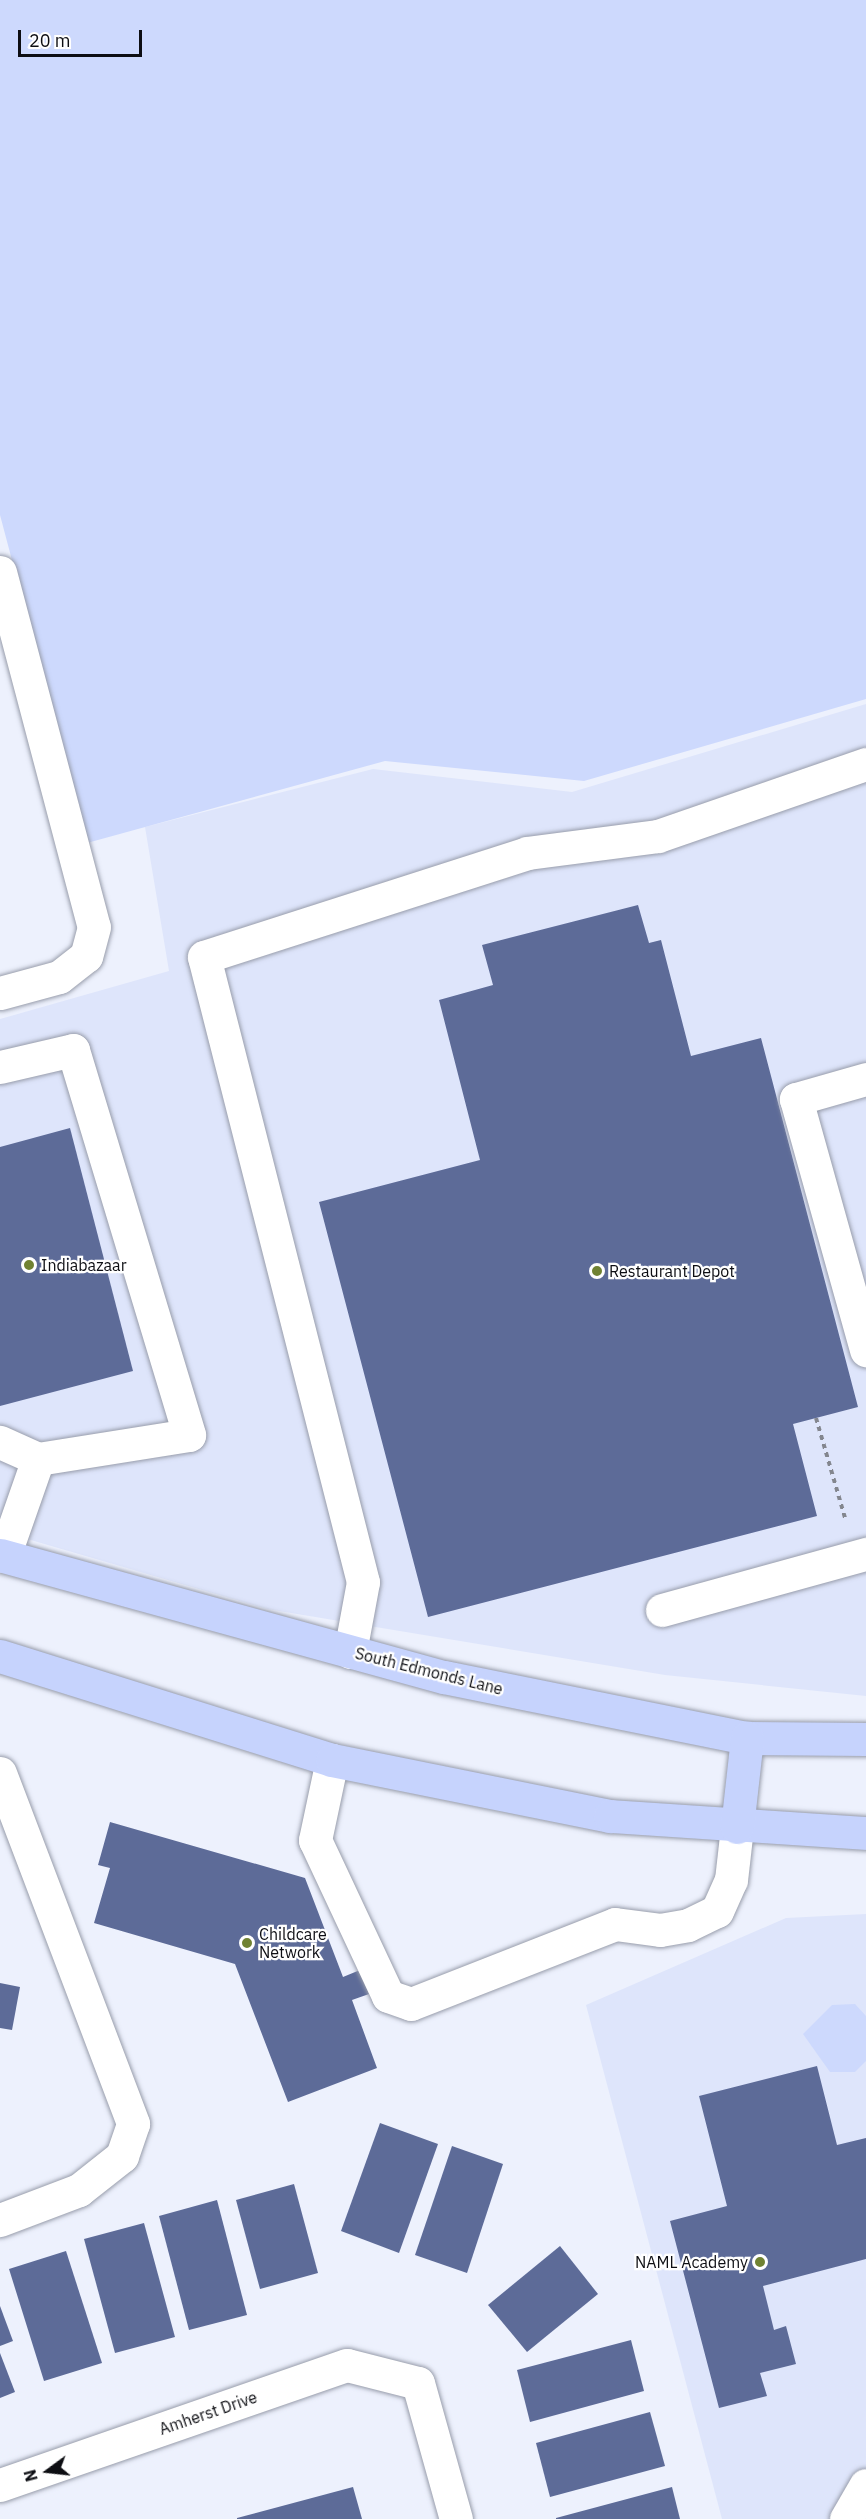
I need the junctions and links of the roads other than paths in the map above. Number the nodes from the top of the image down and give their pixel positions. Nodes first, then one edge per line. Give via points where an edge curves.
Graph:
1 (0, 572) edge
2 (866, 764) edge
3 (0, 993) edge
4 (0, 1067) edge
5 (866, 1079) edge
6 (866, 1350) edge
7 (0, 1442) edge
8 (38, 1459) junction
9 (861, 1555) edge
10 (1, 1560) edge
11 (662, 1610) dead end
12 (350, 1652) junction
13 (0, 1656) edge
14 (747, 1738) junction
15 (866, 1739) edge
16 (332, 1760) junction
17 (0, 1773) edge
18 (737, 1827) junction
19 (866, 1833) edge
20 (0, 2220) edge
21 (0, 2485) edge
22 (866, 2485) edge
23 (456, 2519) edge
24 (846, 2519) edge

1 - 3 street via 94,927 86,956 59,977
2 - 12 street via 658,836 527,853 204,957 363,1582
4 - 8 street via 74,1050 189,1435
5 - 6 street via 796,1099
7 - 8 street
8 - 10 street
9 - 11 street
10 - 12 main road, South Edmonds Lane
12 - 14 main road, South Edmonds Lane via 444,1677
13 - 16 main road
14 - 15 main road, South Edmonds Lane
14 - 18 main road
16 - 18 main road via 610,1816
16 - 18 street via 315,1840 388,1996 411,2004 615,1924 660,1930 687,1925 717,1911 731,1881
17 - 20 street via 133,2124 122,2156 79,2190
18 - 19 main road
21 - 23 street, Amherst Drive via 347,2365 418,2383
22 - 24 street

